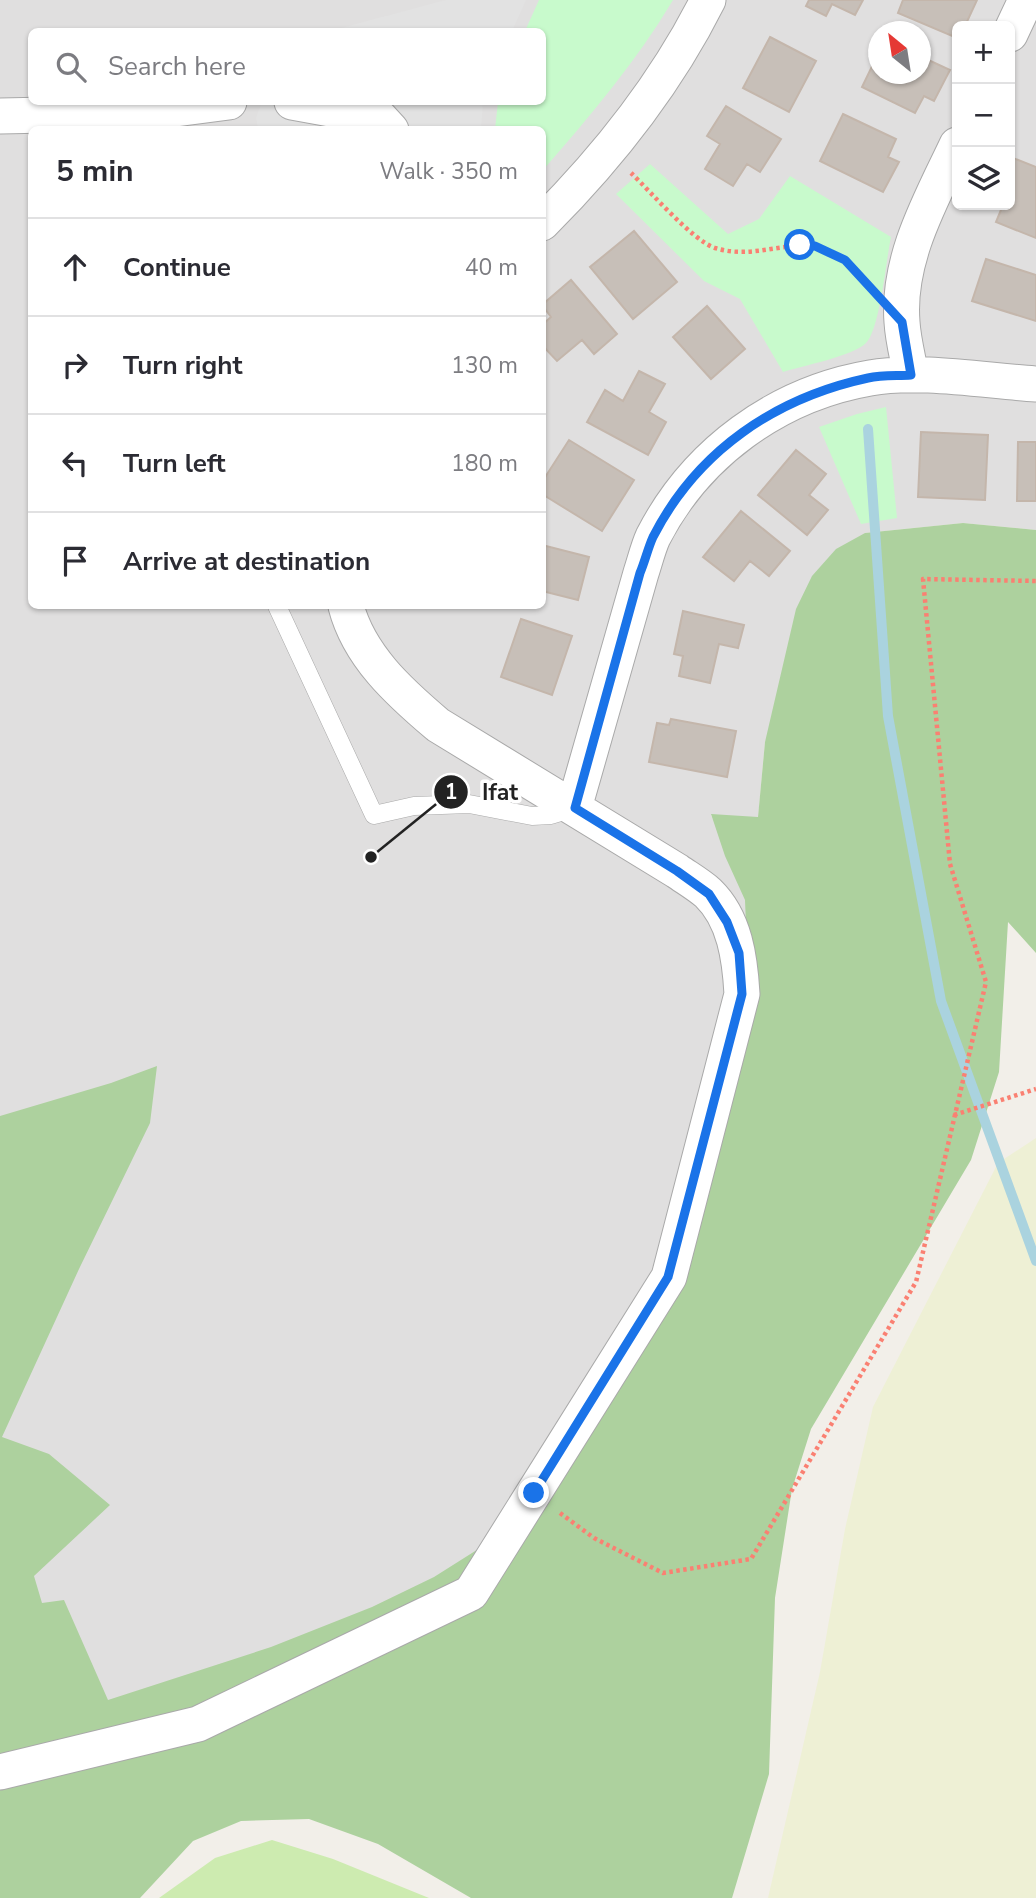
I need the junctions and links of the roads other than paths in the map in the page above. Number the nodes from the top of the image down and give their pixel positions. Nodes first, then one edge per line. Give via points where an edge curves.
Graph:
1 (708, 0) edge
2 (1026, 0) edge
3 (1015, 23) edge
4 (206, 105) edge
5 (308, 105) edge
6 (0, 116) edge
7 (387, 126) edge
8 (956, 147) edge
9 (546, 219) edge
10 (911, 375) junction
11 (1036, 384) edge
12 (278, 609) edge
13 (347, 609) edge
14 (575, 808) junction
15 (0, 1772) edge

1 - 9 street via 667,71 608,150
2 - 3 street
4 - 6 street via 145,113
5 - 7 street via 380,118
8 - 10 street via 923,217 903,291 902,322
10 - 11 street
10 - 14 street via 871,377 816,392 732,438 700,469 653,538 640,573
12 - 14 lane via 374,815 414,806 469,804 532,816
13 - 14 street via 370,658 403,695 438,725
14 - 15 street via 709,894 739,953 742,994 668,1277 471,1593 198,1724

